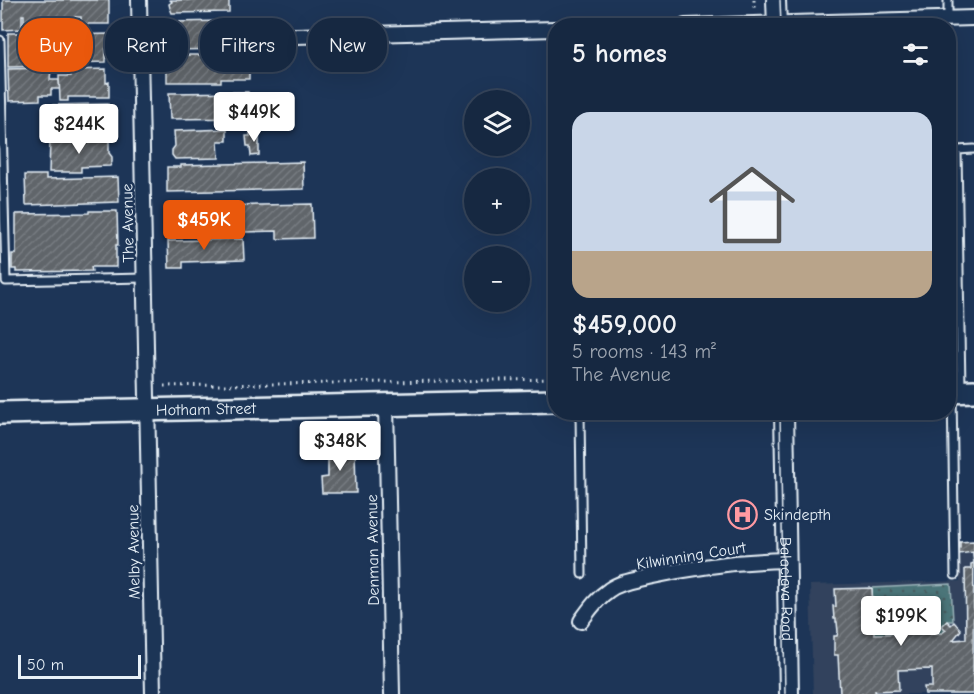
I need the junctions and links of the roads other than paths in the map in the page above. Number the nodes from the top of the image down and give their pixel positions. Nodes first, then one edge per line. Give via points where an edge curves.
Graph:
1 (139, 0) edge
2 (776, 0) edge
3 (948, 0) edge
4 (777, 18) edge
5 (948, 18) edge
6 (974, 18) edge
7 (956, 19) edge
8 (548, 29) edge
9 (296, 36) edge
10 (0, 40) edge
11 (974, 149) edge
12 (144, 278) junction
13 (3, 281) edge
14 (959, 391) edge
15 (548, 401) edge
16 (386, 405) junction
17 (147, 410) junction
18 (0, 412) edge
19 (580, 420) edge
20 (784, 420) edge
21 (787, 560) junction
22 (582, 574) dead end
23 (955, 575) dead end
24 (581, 621) dead end
25 (153, 694) edge
26 (392, 694) edge
27 (789, 694) edge

1 - 12 street, The Avenue
2 - 4 main road
3 - 5 lane
6 - 7 street
8 - 9 street
10 - 13 lane
11 - 14 lane via 957,150
12 - 13 lane
12 - 17 street, The Avenue
14 - 23 lane
15 - 16 main road, Hotham Street
16 - 17 main road, Hotham Street
16 - 26 street, Denman Avenue
17 - 18 main road, Hotham Street
17 - 25 street, Melby Avenue
19 - 22 lane
20 - 21 main road, Balaclava Road
21 - 24 street, Kilwinning Court via 709,566 628,582 600,597
21 - 27 main road, Balaclava Road

